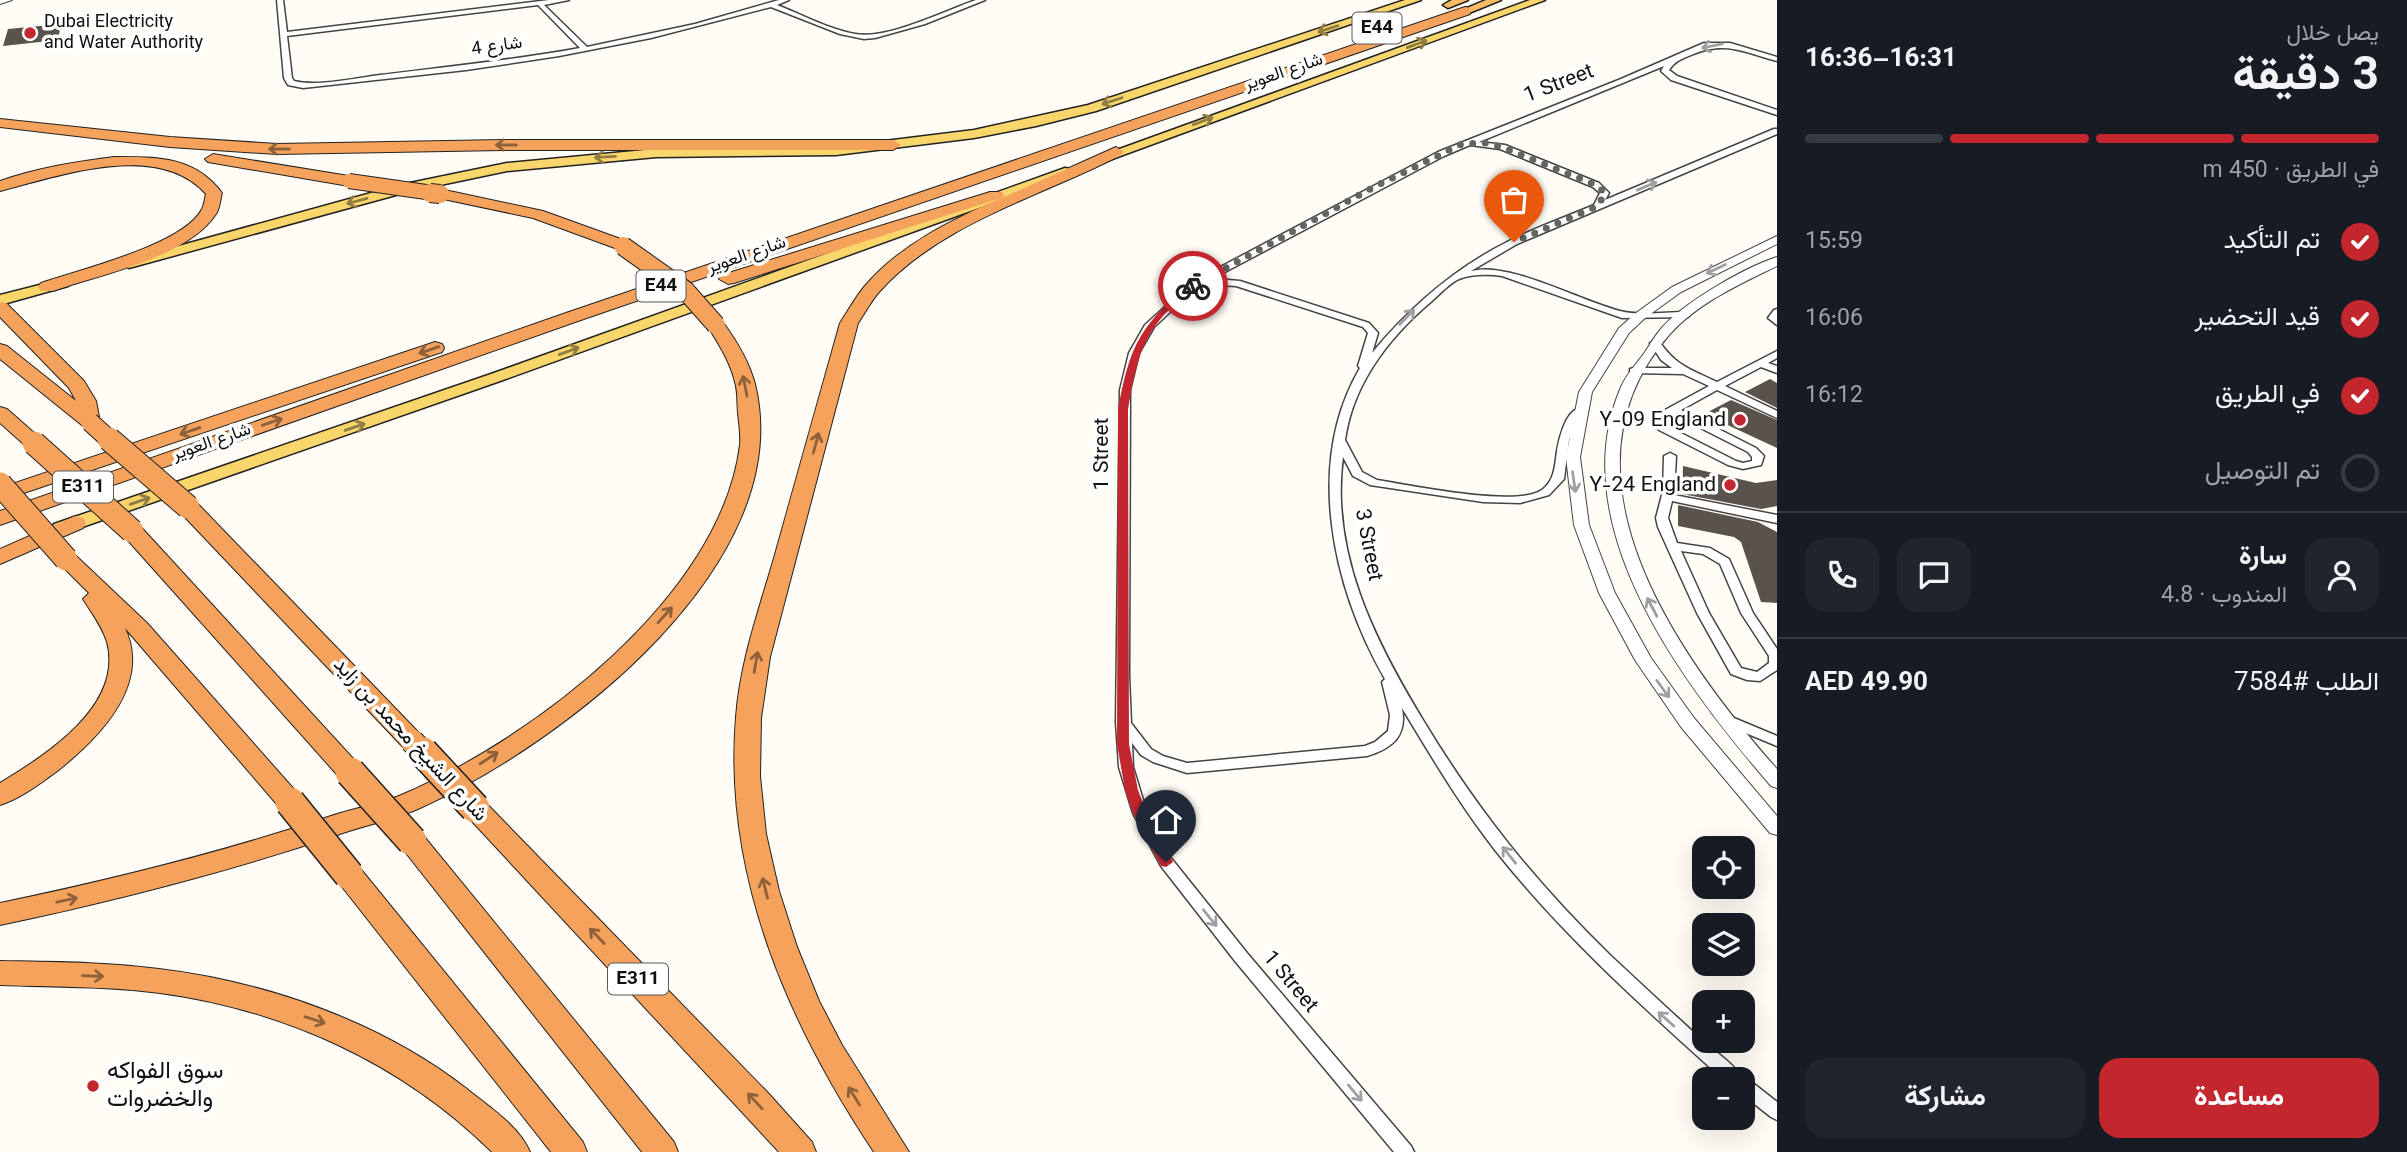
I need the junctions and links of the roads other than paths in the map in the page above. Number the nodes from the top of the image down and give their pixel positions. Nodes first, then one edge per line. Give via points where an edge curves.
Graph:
1 (8, 0) edge
2 (280, 0) edge
3 (566, 0) edge
4 (786, 0) edge
5 (982, 0) edge
6 (1416, 0) edge
7 (1496, 0) edge
8 (1539, 0) edge
9 (0, 1) edge
10 (540, 4) junction
11 (1458, 4) edge
12 (772, 5) junction
13 (284, 34) junction
14 (585, 49) junction
15 (1777, 60) edge
16 (1671, 61) junction
17 (1777, 113) edge
18 (0, 123) edge
19 (44, 129) junction
20 (1777, 131) edge
21 (1462, 144) junction
22 (893, 145) junction
23 (1116, 152) junction
24 (1032, 184) junction
25 (0, 187) edge
26 (440, 194) joint
27 (1598, 206) junction
28 (1777, 239) edge
29 (1777, 261) edge
30 (1444, 284) junction
31 (47, 287) junction
32 (1174, 301) junction
33 (1, 306) edge
34 (1777, 312) edge
35 (1685, 315) junction
36 (1639, 317) junction
37 (1777, 322) edge
38 (1655, 343) junction
39 (0, 350) edge
40 (1777, 354) edge
41 (1760, 363) junction
42 (1363, 370) junction
43 (1777, 370) edge
44 (1634, 371) junction
45 (1685, 372) junction
46 (1718, 387) junction
47 (356, 393) junction
48 (1673, 410) junction
49 (1577, 412) junction
50 (0, 414) edge
51 (1777, 415) edge
52 (90, 422) junction
53 (1340, 440) junction
54 (1670, 456) dead end
55 (0, 484) edge
56 (0, 495) edge
57 (1668, 497) junction
58 (0, 518) edge
59 (1777, 519) edge
60 (75, 523) junction
61 (1674, 546) junction
62 (0, 549) edge
63 (0, 556) edge
64 (66, 559) junction
65 (1386, 670) junction
66 (1725, 719) junction
67 (1123, 722) junction
68 (1777, 741) edge
69 (1777, 781) edge
70 (0, 795) edge
71 (1777, 828) edge
72 (349, 875) joint
73 (0, 914) edge
74 (0, 973) edge
75 (1721, 1067) edge
76 (1755, 1095) edge
77 (1777, 1112) edge
78 (514, 1152) edge
79 (571, 1152) edge
80 (662, 1152) edge
81 (800, 1152) edge
82 (893, 1152) edge
83 (1405, 1152) edge

1 - 9 street
2 - 13 street, شارع 4
3 - 10 street
4 - 12 street, شارع 4
5 - 12 street via 865,37
6 -> 22 main road via 1092,108 1036,122
7 - 11 highway, شارع العوير / E44
23 -> 8 main road
10 - 13 street
10 - 14 street
11 - 47 highway, شارع العوير / E44
11 -> 56 highway, شارع العوير / E44
12 - 14 street, شارع 4 via 660,35
13 - 14 street, شارع 4 via 289,81 303,86
15 -> 16 street, 1 Street via 1719,43
16 - 17 street via 1665,69 1669,76
16 - 21 street, 1 Street
18 - 19 highway
22 -> 19 highway via 277,149
19 - 26 highway, bridge
27 -> 20 street, 3 Street
21 - 27 street via 1502,147 1596,185 1605,193
21 - 32 street, 1 Street via 1203,279
22 -> 31 main road via 836,151 656,153 495,169 405,188
23 - 24 main road
82 -> 23 highway via 862,1109 816,1028 771,909 753,830 746,757 759,645 849,323 866,293 892,265 927,242
24 - 47 highway
60 -> 24 main road
25 - 31 highway via 65,167 136,162 185,170 205,181 214,193 208,216 177,239
73 -> 26 highway, bridge via 128,887 410,802 480,764 595,684 641,643 706,562 727,523 750,444 746,383 716,325 685,290 623,246 537,214
27 - 30 street, 3 Street via 1514,242
28 -> 36 street via 1678,289
29 - 35 street via 1729,285
30 - 36 street via 1475,272 1503,273
42 -> 30 street, 3 Street via 1406,317
31 - 33 main road
32 - 42 street via 1210,283 1230,281 1361,323 1373,333
32 - 67 street, 1 Street via 1141,339 1125,390
33 - 52 highway via 78,385
34 - 37 street via 1773,317
35 - 36 street
35 - 38 street
36 - 49 street via 1595,368
38 - 44 street
38 - 45 street via 1665,358
39 - 52 highway, شارع الشيخ محمد بن زايد / E311
40 - 41 street
41 - 43 street
41 - 46 street
42 - 53 street, 3 Street
44 - 45 street
66 -> 44 street via 1655,613 1620,529 1612,482 1613,439
45 - 46 street
46 - 48 street
46 - 51 street
58 -> 47 highway, شارع العوير / E44
48 - 48 street via 1752,450 1759,461 1749,466 1732,463 1659,426 1658,418
49 - 53 street via 1564,440 1558,479 1545,493 1520,500 1374,483 1357,474
49 -> 71 street via 1572,445 1574,481 1588,546 1609,600 1663,690
50 - 80 highway, E311, bridge via 132,531 412,841
81 -> 52 highway, شارع الشيخ محمد بن زايد / E311, bridge via 188,507
53 - 65 street, 3 Street via 1336,501 1342,544 1361,618
54 - 57 street
55 - 64 highway, bridge
57 - 59 street
57 - 61 street via 1662,518
60 - 62 main road
60 - 63 highway
61 - 61 street via 1706,551 1725,562 1747,613 1775,656 1776,664 1765,675 1747,676 1733,667
64 - 70 highway via 112,623 122,659 120,676 110,699 82,734 32,777
64 - 72 highway, bridge via 139,628
65 - 67 street via 1398,724 1392,738 1367,751 1187,768 1146,752
75 -> 65 street, 3 Street via 1657,1010 1530,880 1459,788
66 - 68 street
66 - 69 street
67 -> 83 street, 1 Street via 1131,790 1166,862
72 - 79 highway
74 -> 78 highway via 181,984 325,1023 393,1056 448,1091
76 - 77 street

